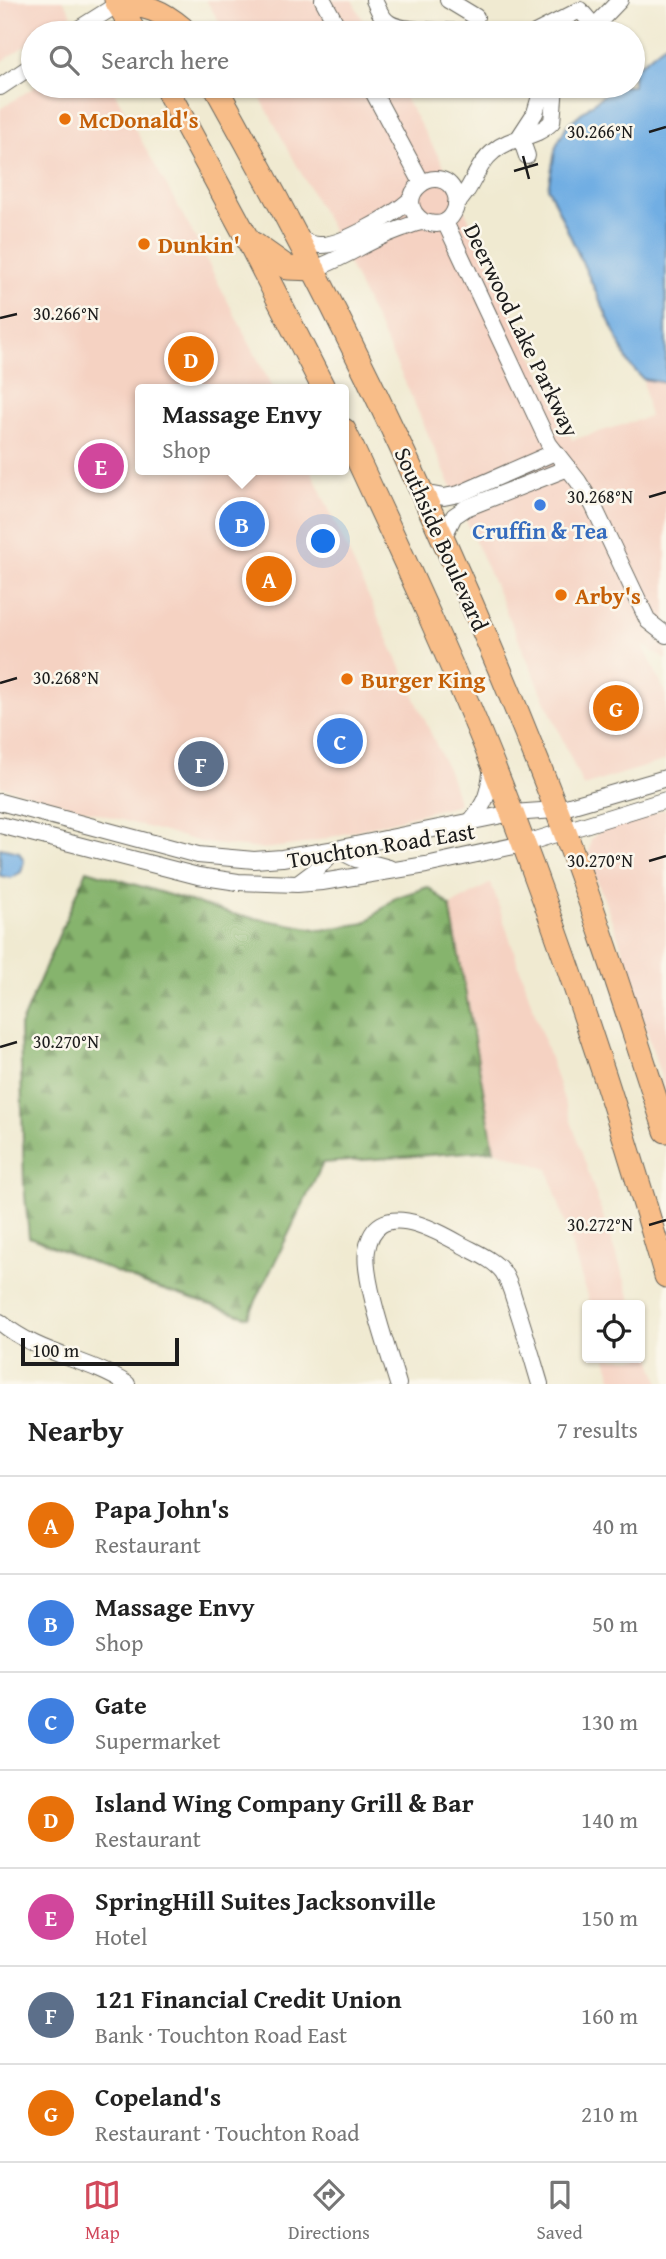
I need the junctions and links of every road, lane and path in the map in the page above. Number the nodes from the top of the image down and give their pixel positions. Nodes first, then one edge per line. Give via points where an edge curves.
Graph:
1 (166, 0) edge
2 (323, 0) edge
3 (374, 0) edge
4 (448, 0) edge
5 (620, 0) edge
6 (117, 2) edge
7 (476, 17) dead end
8 (89, 21) edge
9 (128, 21) edge
10 (173, 21) edge
11 (178, 21) edge
12 (334, 21) edge
13 (387, 21) edge
14 (558, 21) edge
15 (586, 21) edge
16 (602, 21) edge
17 (21, 73) edge
18 (0, 87) edge
19 (171, 98) edge
20 (222, 98) edge
21 (376, 98) edge
22 (539, 98) edge
23 (554, 98) edge
24 (563, 98) edge
25 (552, 122) junction
26 (520, 136) junction
27 (527, 156) dead end
28 (476, 170) junction
29 (442, 181) junction
30 (422, 183) junction
31 (411, 199) junction
32 (456, 204) junction
33 (424, 222) junction
34 (445, 222) junction
35 (296, 235) junction
36 (248, 240) junction
37 (314, 269) junction
38 (321, 384) edge
39 (349, 441) edge
40 (555, 452) junction
41 (568, 468) junction
42 (422, 493) junction
43 (443, 538) junction
44 (666, 635) edge
45 (492, 764) junction
46 (666, 778) edge
47 (666, 800) edge
48 (0, 802) edge
49 (512, 813) junction
50 (63, 819) junction
51 (560, 821) junction
52 (470, 822) junction
53 (0, 825) edge
54 (57, 841) junction
55 (523, 844) junction
56 (336, 849) junction
57 (395, 870) junction
58 (297, 884) junction
59 (666, 1131) edge
60 (659, 1225) edge
61 (666, 1276) edge
62 (0, 1322) edge
63 (127, 1384) edge
64 (398, 1384) edge
65 (540, 1384) edge

1 - 11 highway
2 - 12 street
3 - 13 street
4 - 7 street
5 - 16 street
6 - 8 street
6 - 9 highway
6 - 10 highway via 148,7
14 - 15 street via 580,10
17 - 18 street
19 - 36 highway
20 - 35 highway, Southside Boulevard
21 - 30 street
22 - 26 street
23 - 25 street
24 - 25 street
25 - 26 street via 536,135
26 - 27 street
26 - 28 street via 498,148
28 - 29 street
28 - 32 street via 467,195
29 - 30 street
29 - 32 street via 452,188
30 - 31 street
31 - 33 street via 414,213
31 - 35 street via 393,214 332,244 312,244
32 - 34 street
33 - 34 street
33 - 37 street
34 - 40 street, Deerwood Lake Parkway
35 - 37 highway, Southside Boulevard
36 - 37 highway via 288,268
36 - 38 highway
37 - 42 highway, Southside Boulevard
39 - 45 highway, Southside Boulevard
40 - 41 street, Deerwood Lake Parkway
40 - 42 street via 459,494
41 - 43 street via 466,508 454,516
41 - 44 street, Deerwood Lake Parkway via 593,505 648,621
42 - 43 highway, Southside Boulevard
43 - 51 highway, Southside Boulevard
45 - 49 highway, Southside Boulevard
45 - 52 street via 489,795
46 - 51 street
47 - 51 street
48 - 50 street, Touchton Road East
49 - 51 street, Touchton Road East
49 - 52 street, Touchton Road East
49 - 55 highway, Southside Boulevard
50 - 54 street
50 - 56 street, Touchton Road East via 232,860
51 - 55 street, Touchton Road East
51 - 59 highway, Southside Boulevard
52 - 56 street, Touchton Road East
53 - 54 street, Touchton Road East
54 - 58 street, Touchton Road East via 198,876
55 - 57 street, Touchton Road East
55 - 60 highway, Southside Boulevard
56 - 57 street
56 - 58 street
57 - 58 street, Touchton Road East
60 - 61 highway, Southside Boulevard
62 - 63 street via 40,1348
64 - 65 street via 367,1273 366,1251 380,1227 397,1220 439,1231 505,1274

